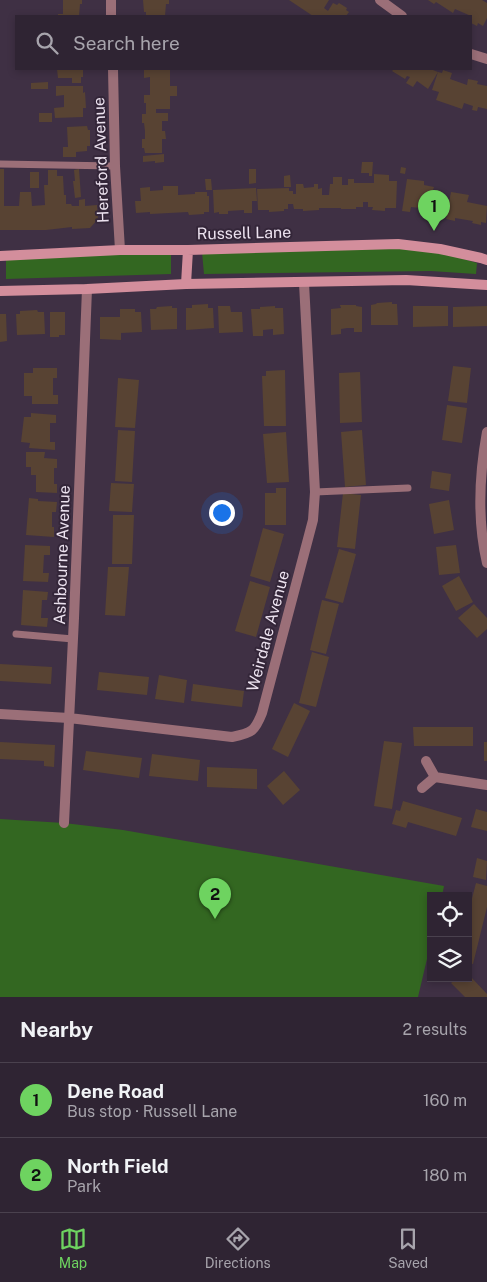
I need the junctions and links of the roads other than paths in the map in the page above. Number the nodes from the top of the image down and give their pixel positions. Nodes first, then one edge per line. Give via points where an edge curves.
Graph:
1 (111, 0) edge
2 (380, 0) edge
3 (111, 15) edge
4 (401, 15) edge
5 (472, 54) edge
6 (487, 58) edge
7 (113, 70) edge
8 (0, 164) edge
9 (115, 166) junction
10 (120, 250) junction
11 (188, 250) junction
12 (0, 256) edge
13 (487, 260) edge
14 (304, 283) junction
15 (186, 284) junction
16 (487, 285) edge
17 (87, 289) junction
18 (0, 291) edge
19 (487, 432) edge
20 (408, 488) dead end
21 (315, 492) junction
22 (487, 564) edge
23 (16, 634) dead end
24 (73, 639) junction
25 (0, 714) edge
26 (69, 718) junction
27 (426, 762) dead end
28 (435, 777) junction
29 (487, 785) edge
30 (422, 788) dead end
31 (64, 823) dead end

1 - 3 street
2 - 4 street
5 - 6 street
7 - 9 street, Hereford Avenue
8 - 9 lane
9 - 10 street, Hereford Avenue
10 - 11 main road, Russell Lane
10 - 12 main road, Russell Lane
11 - 13 main road, Russell Lane via 398,244 440,249
11 - 15 main road
14 - 15 main road
14 - 16 main road via 406,280
14 - 21 street, Weirdale Avenue
15 - 17 main road
17 - 18 main road
17 - 24 street, Ashbourne Avenue
19 - 22 street via 480,494
20 - 21 lane
21 - 26 street, Weirdale Avenue via 313,520 256,727 246,735 232,738
23 - 24 lane
24 - 26 street, Ashbourne Avenue
25 - 26 street, Weirdale Avenue
26 - 31 street, Ashbourne Avenue
27 - 28 street
28 - 29 street
28 - 30 street

